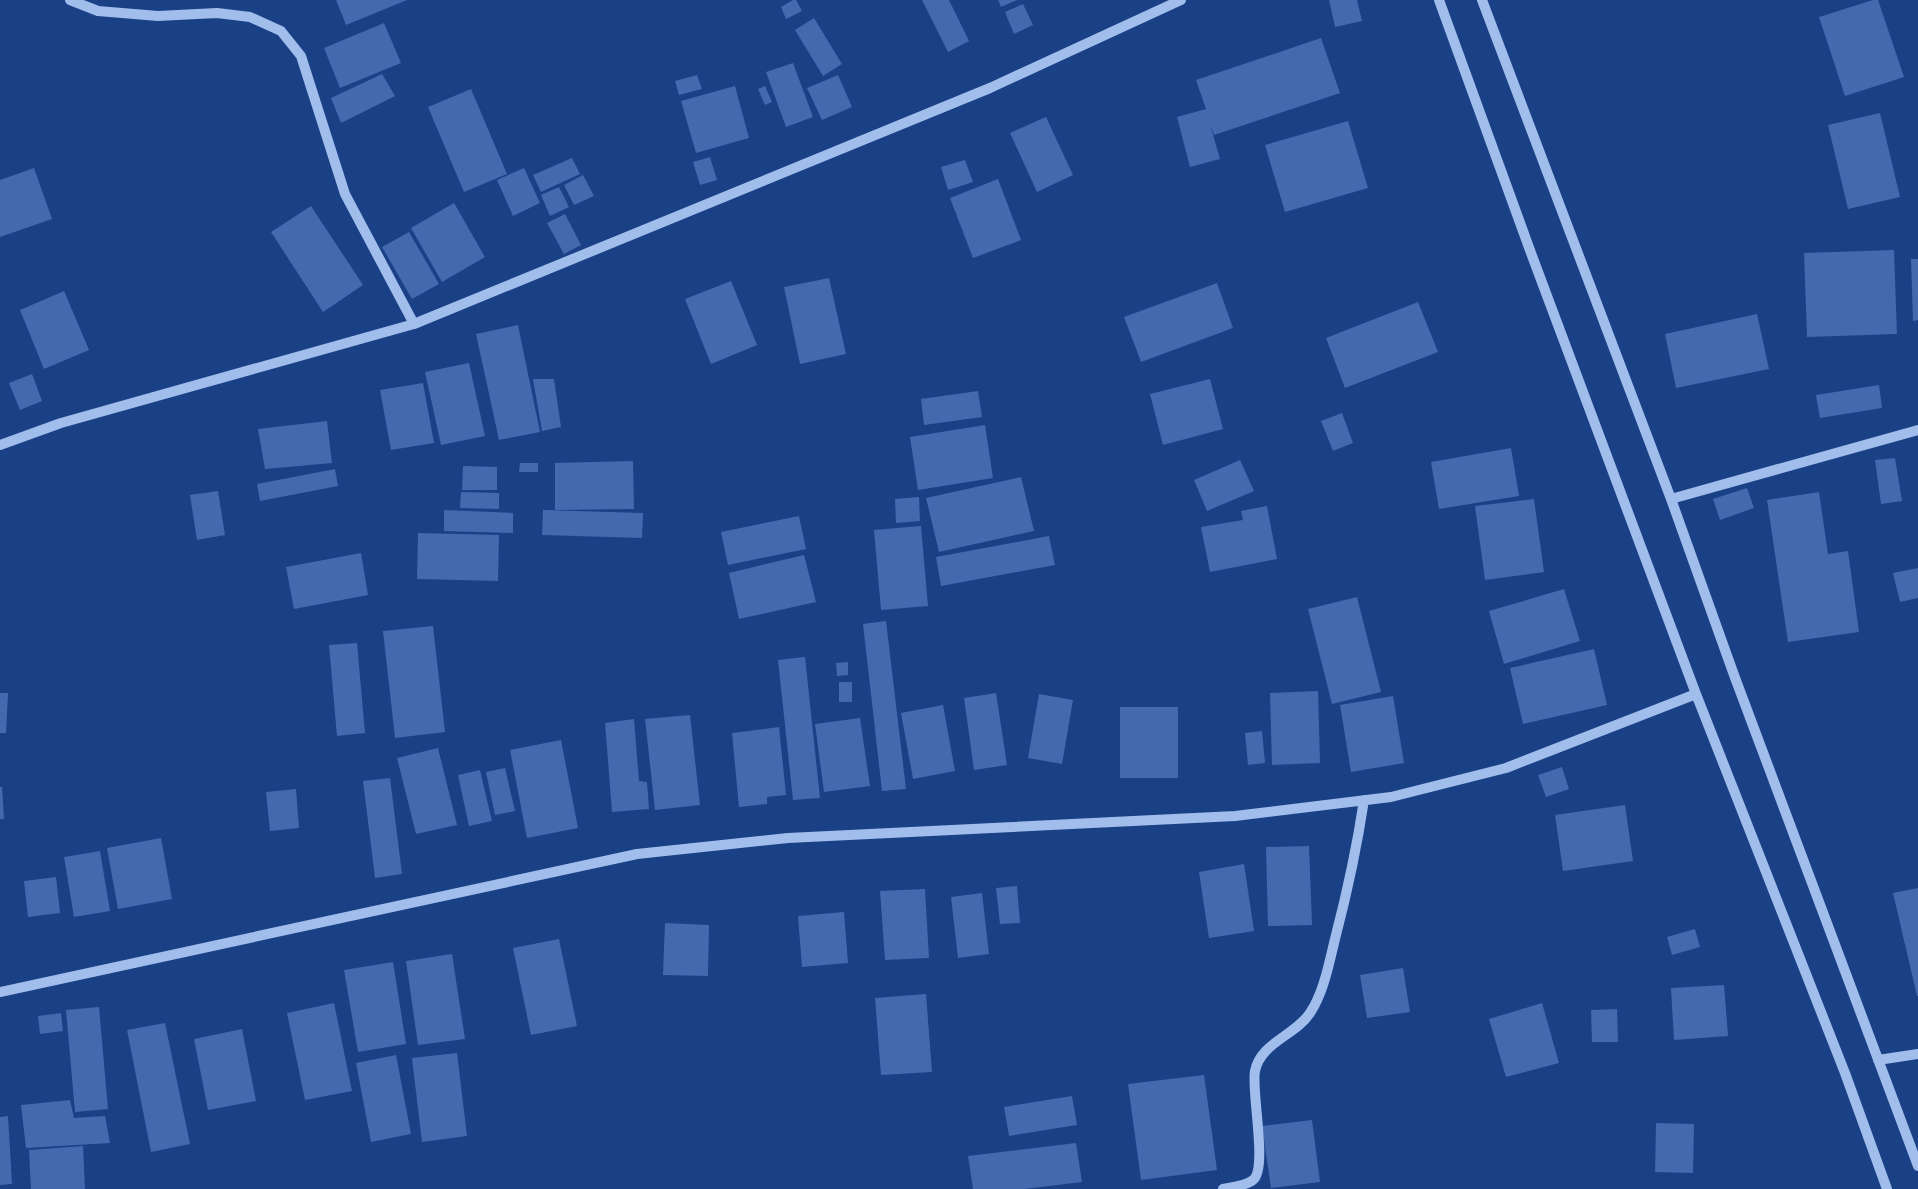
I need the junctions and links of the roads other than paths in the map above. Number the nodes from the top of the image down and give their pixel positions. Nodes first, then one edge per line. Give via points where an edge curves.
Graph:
1 (70, 0) edge
2 (1181, 0) edge
3 (1439, 0) edge
4 (1482, 0) edge
5 (414, 324) junction
6 (1918, 430) edge
7 (0, 445) edge
8 (1671, 499) junction
9 (1696, 694) junction
10 (1364, 800) junction
11 (0, 992) edge
12 (1918, 1054) edge
13 (1878, 1059) junction
14 (1918, 1166) edge
15 (1223, 1189) edge
16 (1887, 1189) edge

1 - 5 street via 99,11 250,17 281,31 301,56 345,194
2 - 5 street via 990,88
3 - 9 street
4 - 8 street
5 - 7 street via 72,420
6 - 8 street
8 - 13 street
9 - 10 street via 1506,768 1391,797
9 - 16 street
10 - 11 street via 1235,816 788,838 637,854
10 - 15 street via 1346,897 1311,1012 1298,1028 1270,1047 1255,1071 1257,1176 1242,1185
12 - 13 street
13 - 14 street

